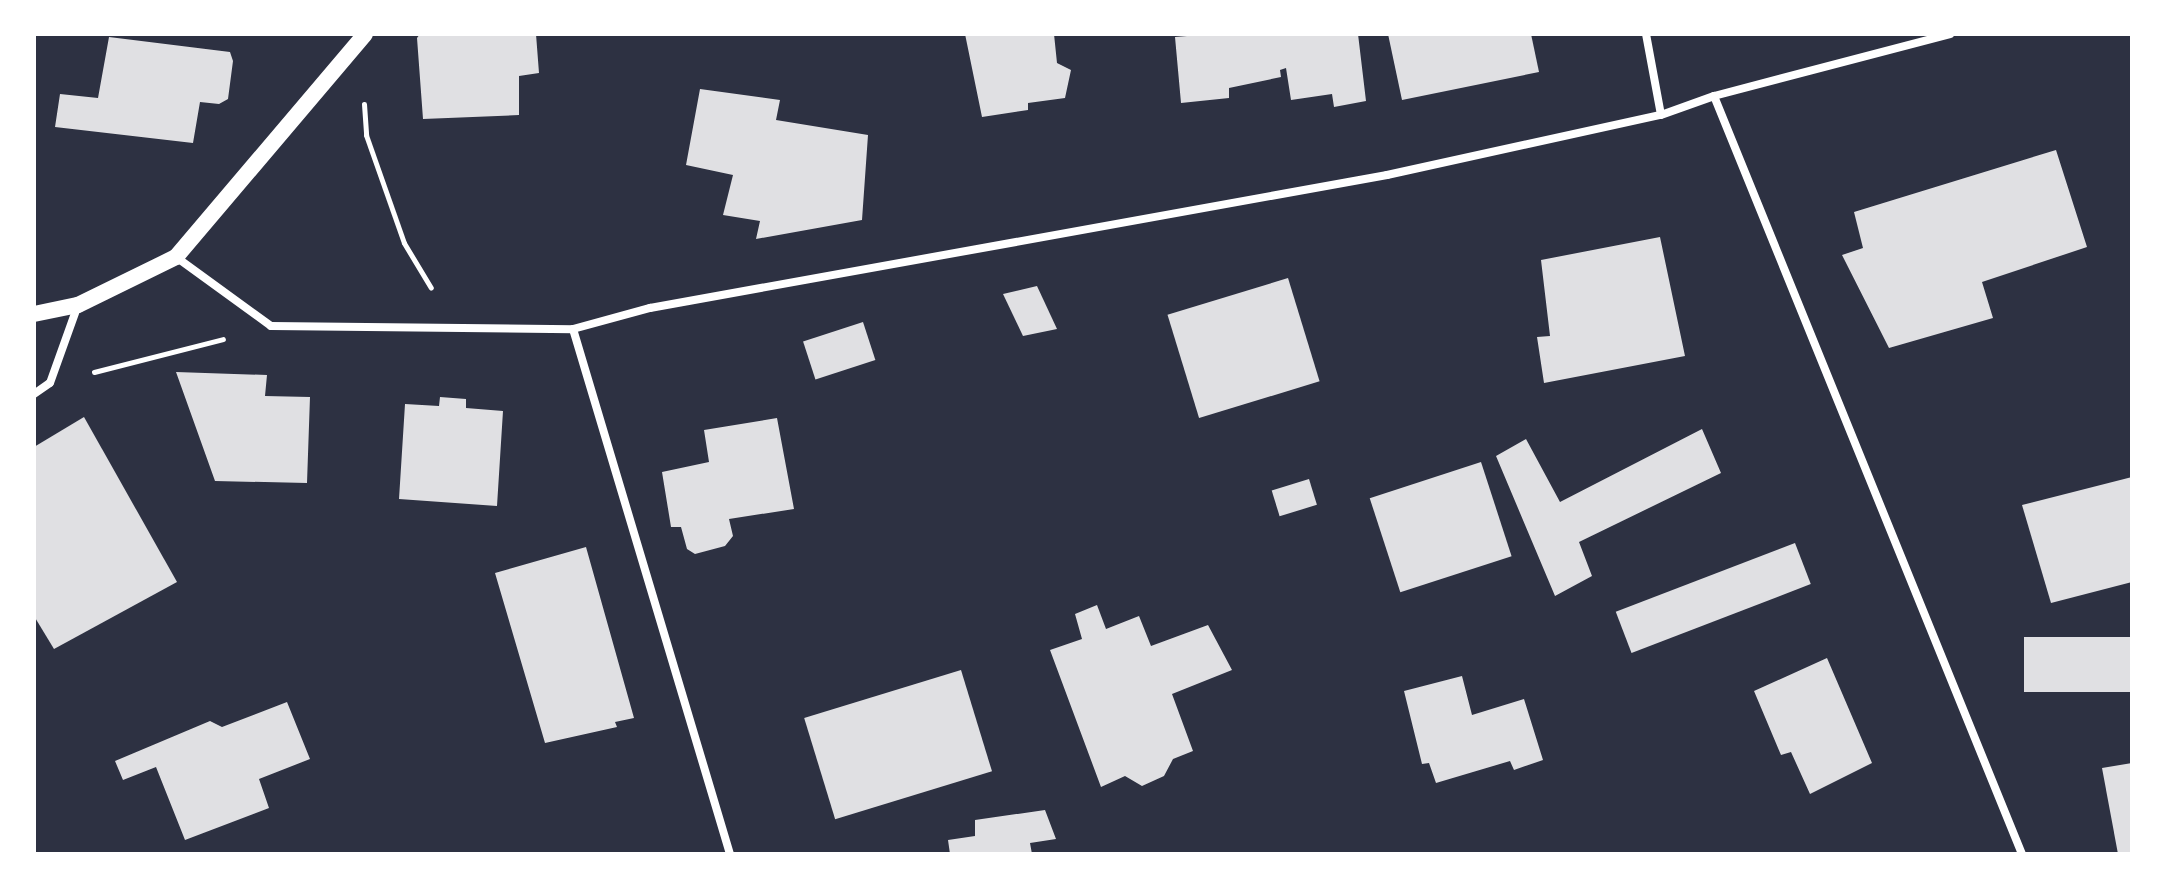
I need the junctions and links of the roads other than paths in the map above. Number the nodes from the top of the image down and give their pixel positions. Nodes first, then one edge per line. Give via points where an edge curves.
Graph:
1 (1646, 34) edge
2 (1950, 34) edge
3 (362, 39) edge
4 (1714, 96) junction
5 (1661, 115) junction
6 (176, 257) junction
7 (78, 305) junction
8 (34, 314) edge
9 (573, 329) junction
10 (34, 394) edge
11 (730, 854) edge
12 (2022, 854) edge

1 - 5 street
2 - 4 street
3 - 6 main road
4 - 5 street
4 - 12 street
5 - 9 street via 1387,175 650,308
6 - 7 main road
6 - 9 street via 271,326
7 - 8 main road
7 - 10 street via 50,383
9 - 11 street

